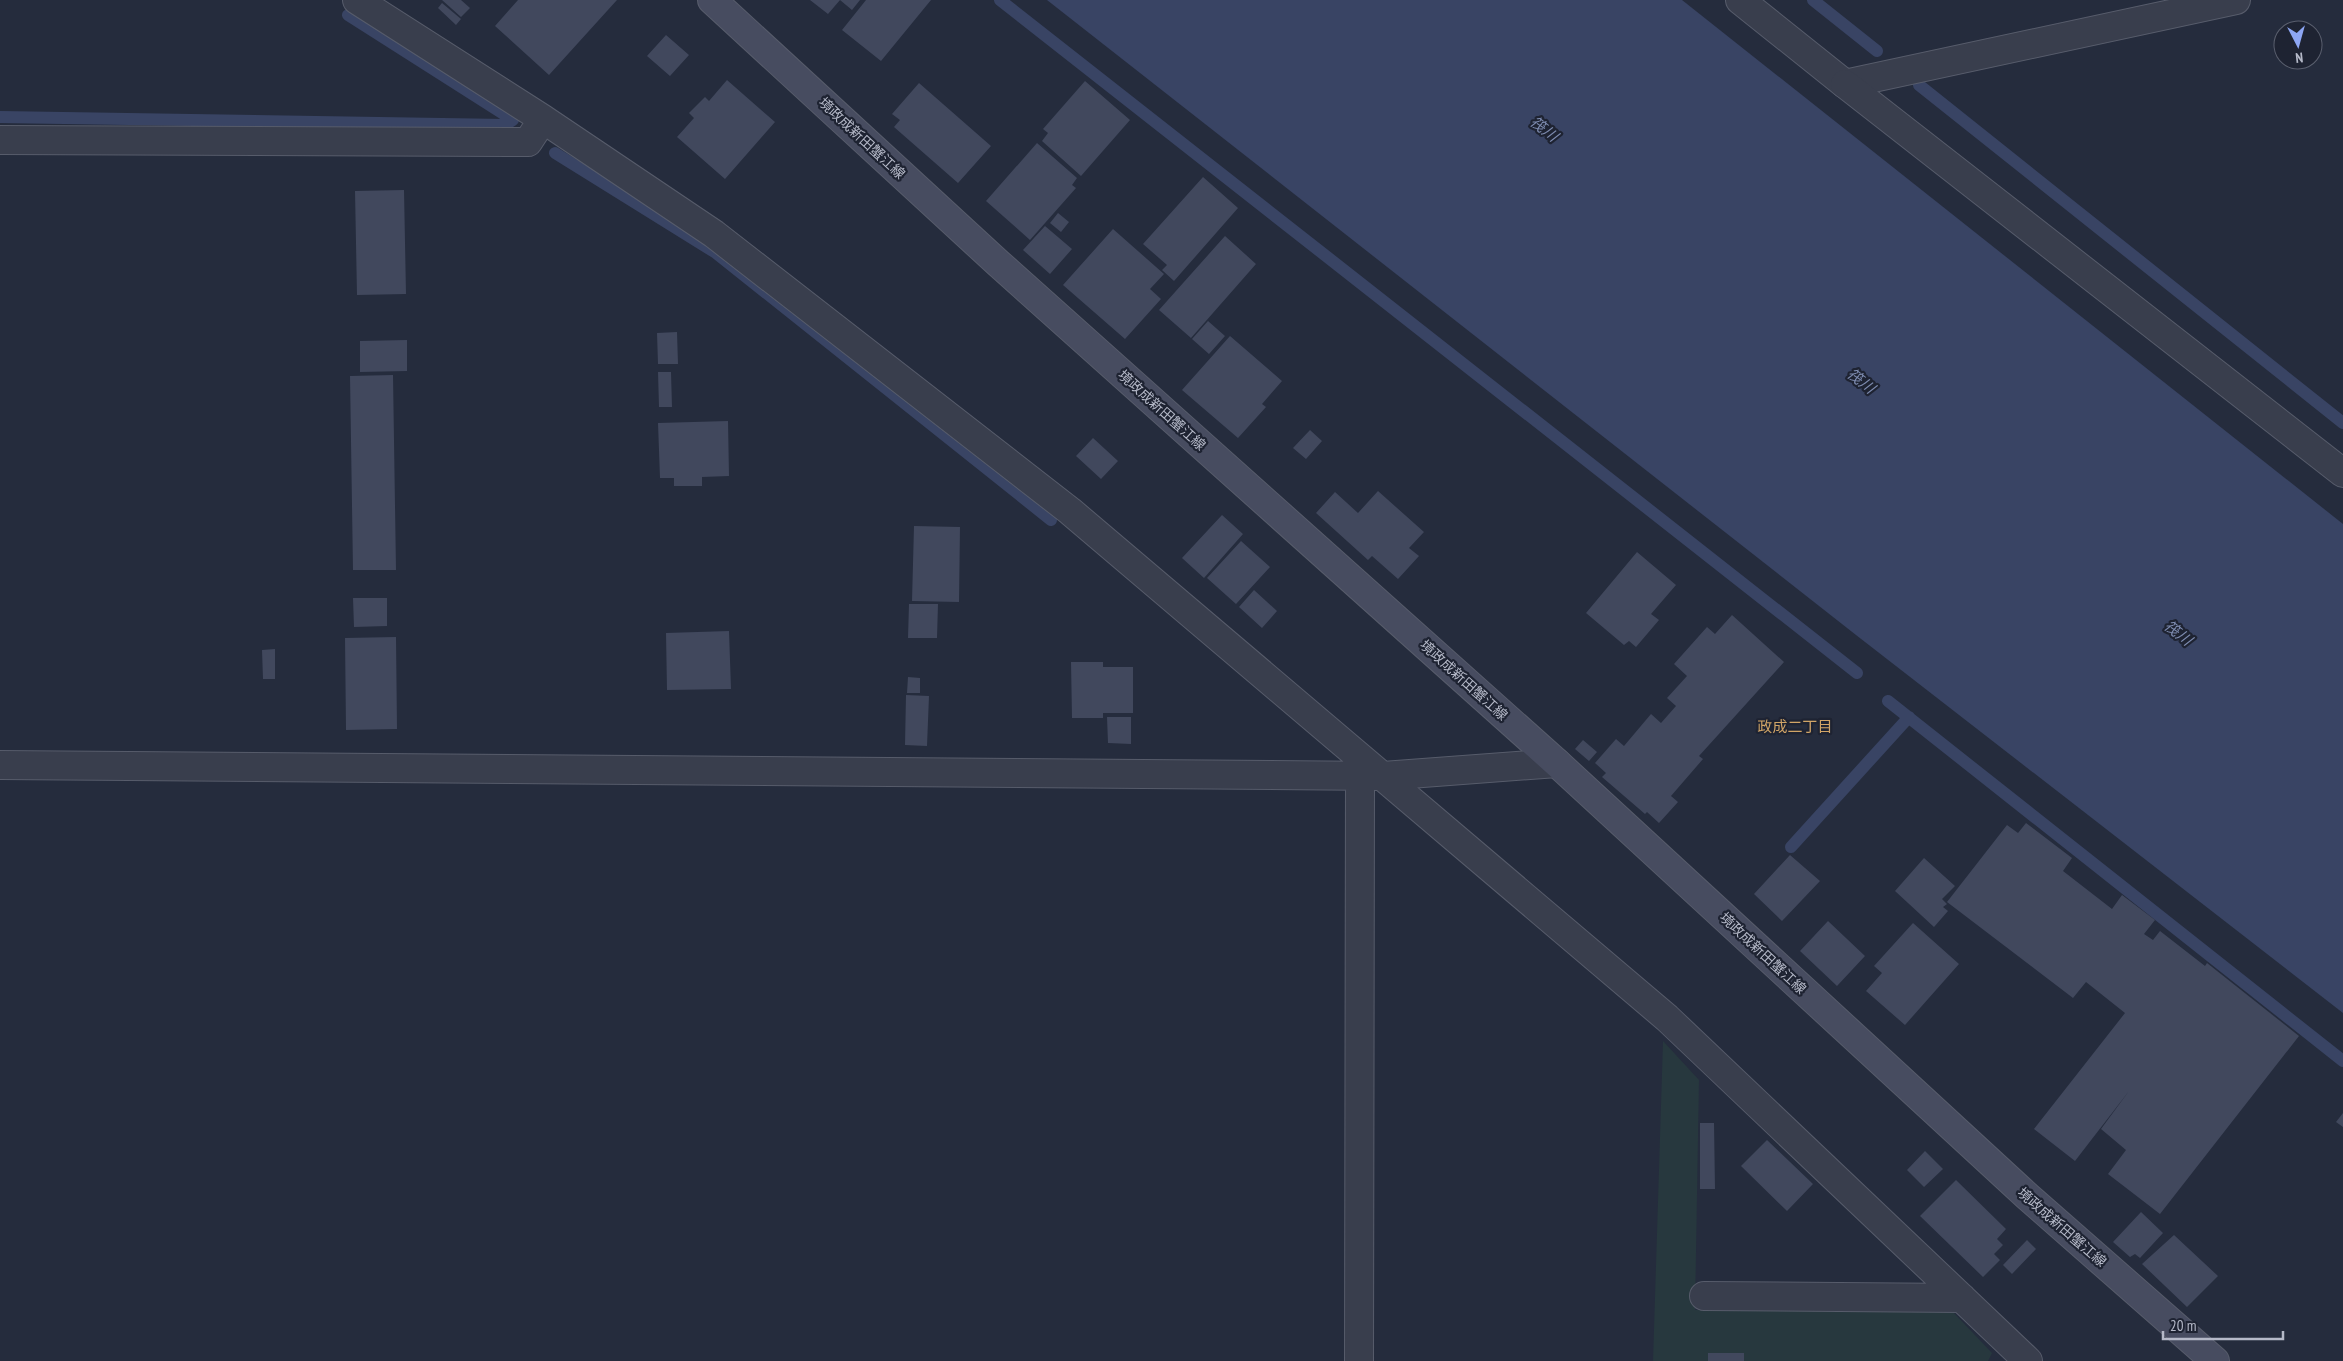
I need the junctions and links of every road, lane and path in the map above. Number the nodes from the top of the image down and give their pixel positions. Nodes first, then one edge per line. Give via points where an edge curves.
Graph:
1 (356, 0) edge
2 (712, 0) edge
3 (1740, 0) edge
4 (2236, 0) edge
5 (1845, 84) junction
6 (543, 119) junction
7 (0, 140) edge
8 (2343, 473) edge
9 (1557, 763) junction
10 (0, 765) edge
11 (1372, 776) junction
12 (1704, 1296) dead end
13 (1962, 1298) junction
14 (1359, 1361) edge
15 (2028, 1361) edge
16 (2215, 1361) edge

1 - 6 street
2 - 9 main road, 境政成新田蟹江線 via 1006,270
3 - 5 street
4 - 5 street
5 - 8 street
6 - 7 street via 528,142
6 - 11 street via 714,234 1070,511
9 - 11 street
9 - 16 main road, 境政成新田蟹江線 via 2026,1196
10 - 11 street
11 - 13 street via 1667,1018
11 - 14 street
12 - 13 street
13 - 15 street

